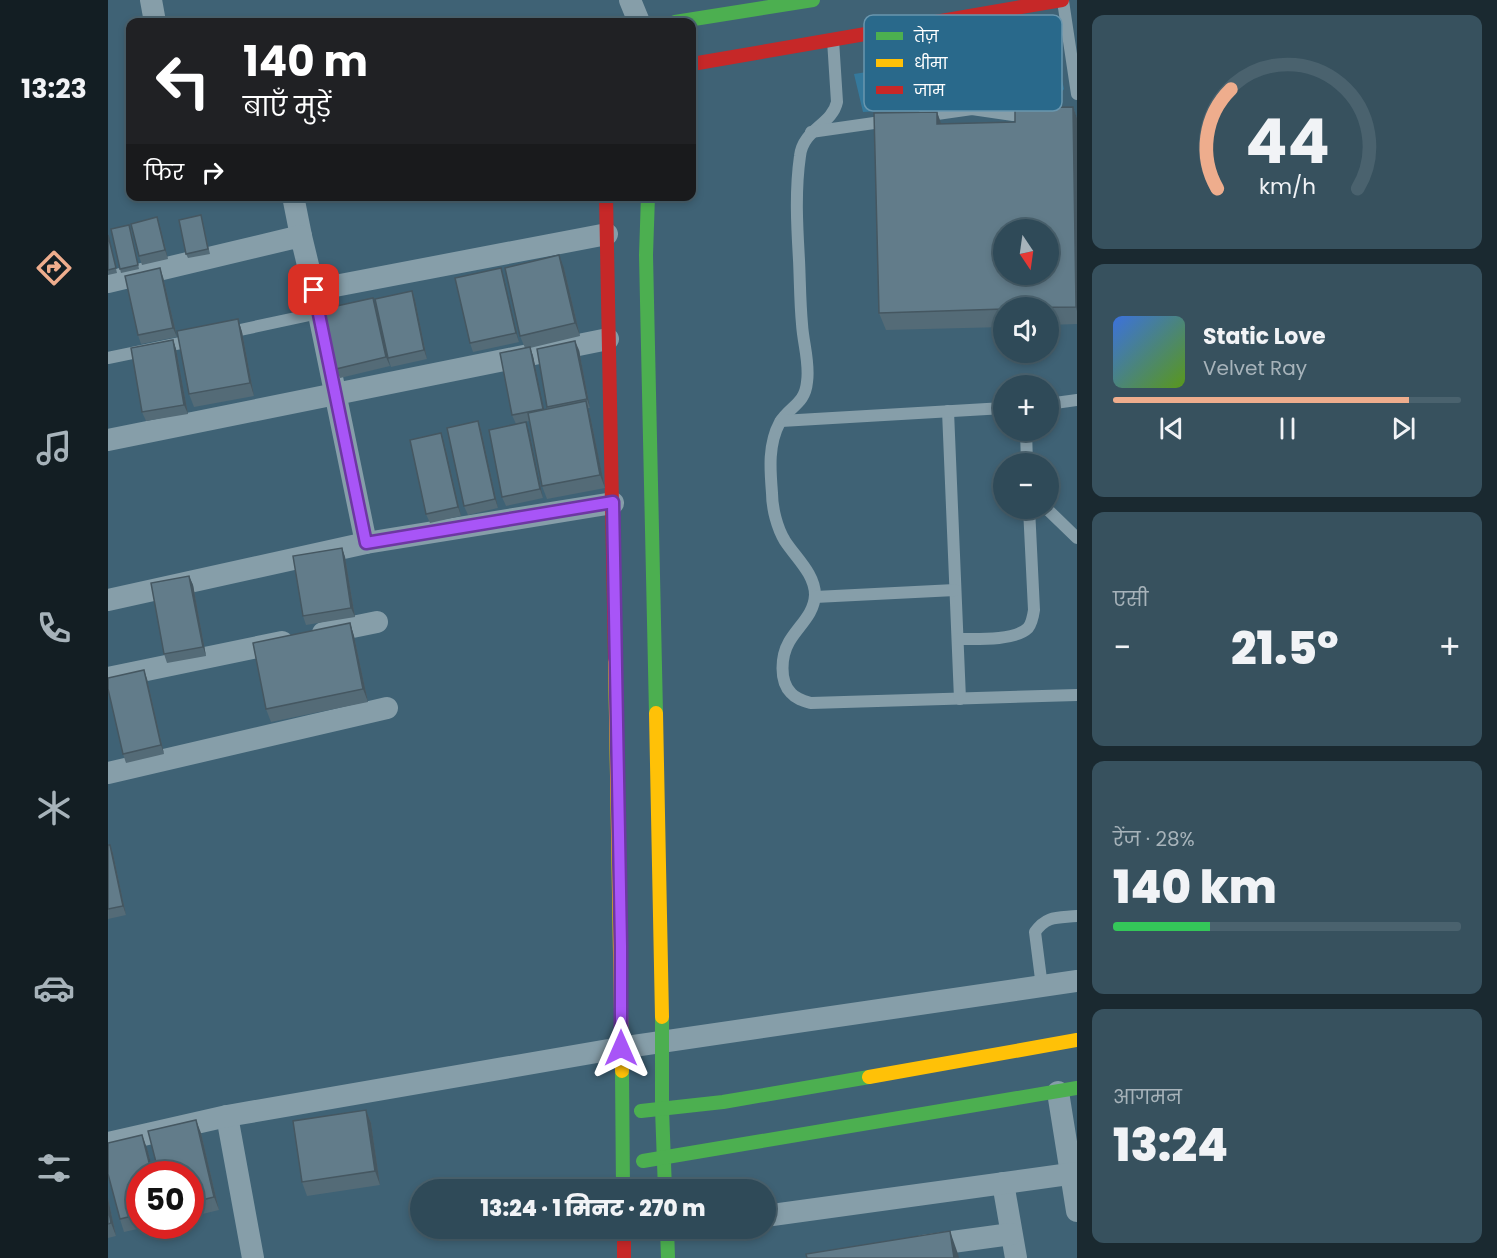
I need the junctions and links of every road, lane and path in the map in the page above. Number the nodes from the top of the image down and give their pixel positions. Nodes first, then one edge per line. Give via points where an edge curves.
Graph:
1 (151, 0) edge
2 (630, 0) edge
3 (813, 0) edge
4 (1063, 0) edge
5 (975, 15) edge
6 (154, 18) edge
7 (637, 18) edge
8 (692, 18) edge
9 (864, 34) edge
10 (833, 39) junction
11 (696, 63) edge
12 (1077, 94) edge
13 (958, 111) edge
14 (984, 111) edge
15 (1045, 112) edge
16 (811, 132) junction
17 (294, 201) edge
18 (606, 201) edge
19 (648, 201) edge
20 (607, 234) junction
21 (301, 236) junction
22 (108, 282) edge
23 (314, 290) junction
24 (319, 313) junction
25 (608, 339) junction
26 (108, 358) edge
27 (336, 393) junction
28 (1077, 400) edge
29 (1059, 403) edge
30 (993, 409) edge
31 (948, 411) junction
32 (781, 420) junction
33 (108, 440) edge
34 (613, 502) junction
35 (1030, 519) edge
36 (1057, 519) edge
37 (1077, 538) edge
38 (366, 543) junction
39 (956, 590) junction
40 (815, 597) junction
41 (108, 600) edge
42 (377, 622) dead end
43 (958, 639) junction
44 (108, 678) edge
45 (1077, 695) edge
46 (960, 699) junction
47 (387, 708) dead end
48 (108, 773) edge
49 (1077, 916) edge
50 (1077, 981) edge
51 (1042, 987) junction
52 (1077, 1040) edge
53 (663, 1042) junction
54 (621, 1048) junction
55 (1067, 1090) edge
56 (662, 1109) junction
57 (622, 1113) junction
58 (226, 1116) junction
59 (108, 1143) edge
60 (664, 1157) junction
61 (622, 1165) junction
62 (1074, 1173) edge
63 (622, 1179) edge
64 (665, 1179) edge
65 (1003, 1183) junction
66 (1077, 1211) edge
67 (776, 1214) edge
68 (1011, 1234) junction
69 (624, 1239) edge
70 (670, 1239) edge
71 (904, 1249) edge
72 (253, 1258) edge
73 (624, 1258) edge
74 (668, 1258) edge
75 (1016, 1258) edge

1 - 6 street
2 - 7 street
3 - 8 main road
4 - 5 main road
4 - 12 lane
9 - 10 main road
10 - 11 main road
10 - 16 lane via 836,109
13 - 16 lane
14 - 15 lane via 1013,116
16 - 32 lane via 802,146 796,206 808,382 805,395
17 - 21 street
18 - 20 main road
19 - 53 main road
20 - 23 street
20 - 25 main road
21 - 22 street
21 - 23 street
23 - 24 street
24 - 26 lane
24 - 27 street
25 - 27 street
25 - 34 main road
27 - 33 street
27 - 38 street
28 - 29 lane
30 - 31 lane
31 - 32 lane
31 - 39 lane
32 - 40 lane via 770,456 772,497 784,539 812,579
34 - 38 street
34 - 54 main road
35 - 43 lane via 1034,610 1027,630 998,638
36 - 37 lane
38 - 41 street
39 - 40 lane
39 - 43 lane
40 - 46 lane via 809,616 789,643 784,657 784,681 791,694 818,703
42 - 44 street
43 - 46 lane
45 - 46 lane
47 - 48 street
49 - 51 lane via 1041,922 1035,932
50 - 51 street
51 - 53 street
52 - 56 main road via 723,1102
53 - 54 street
53 - 56 main road
54 - 57 main road
54 - 58 street
55 - 60 main road
55 - 62 street
56 - 57 main road
56 - 60 main road
57 - 61 main road
58 - 59 street
58 - 72 street
60 - 61 main road
60 - 64 main road
61 - 63 main road
62 - 65 street
62 - 66 street
65 - 67 street
65 - 68 street
68 - 71 street
68 - 75 street
69 - 73 main road
70 - 74 main road

